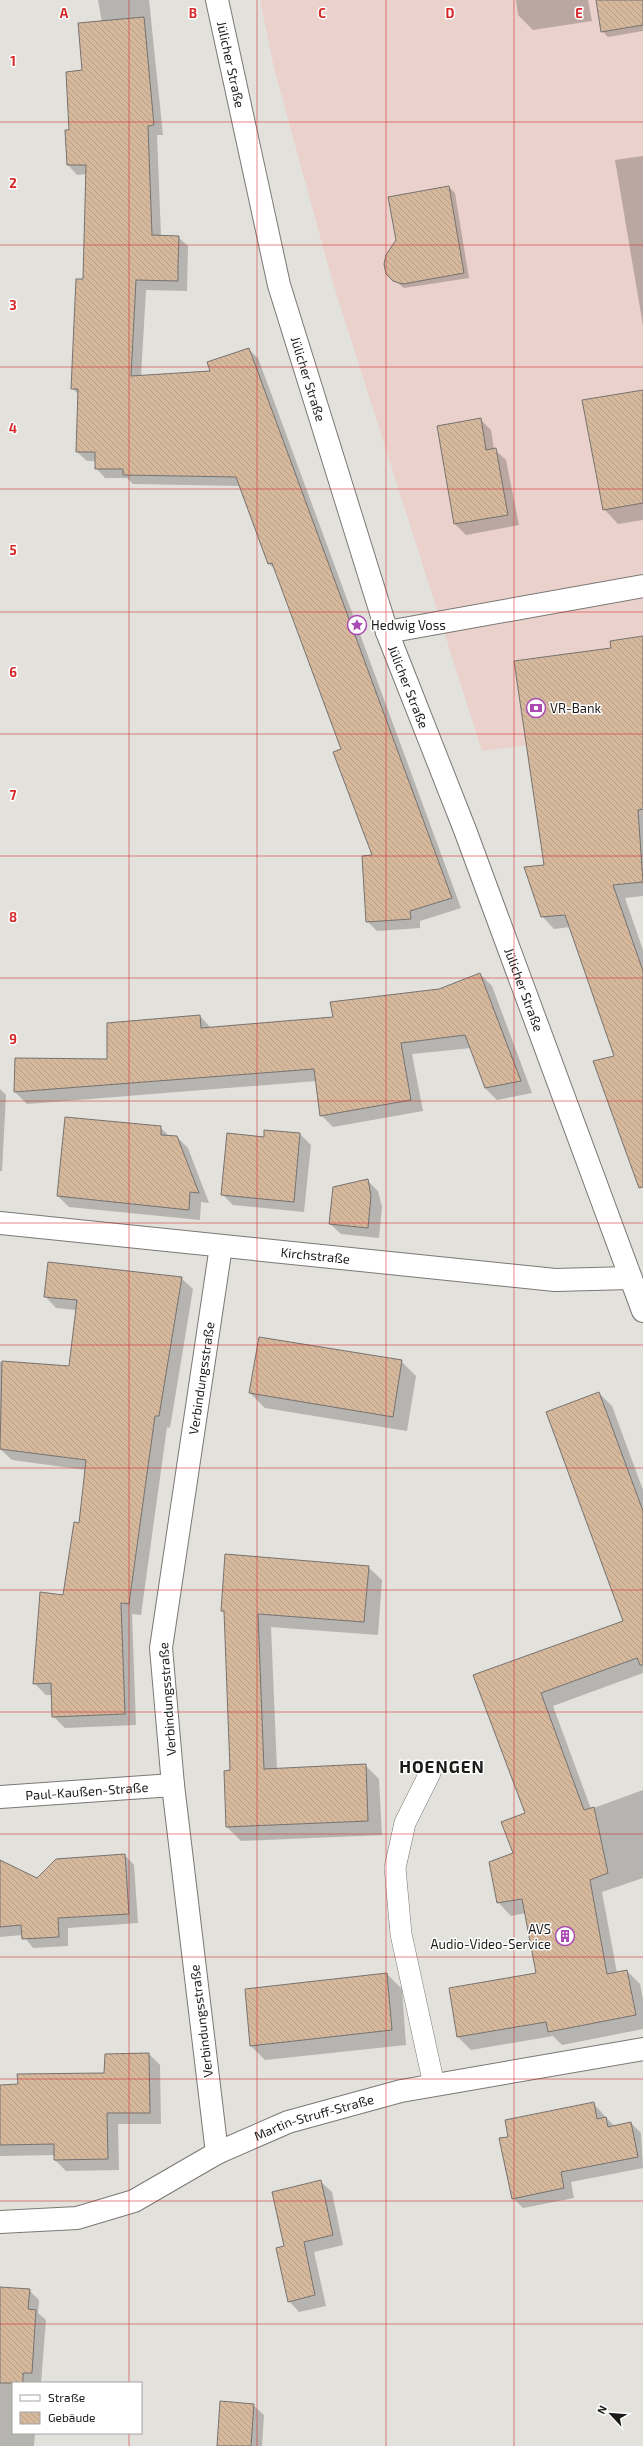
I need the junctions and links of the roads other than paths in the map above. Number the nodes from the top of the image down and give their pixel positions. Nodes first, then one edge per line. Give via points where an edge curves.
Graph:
1 (217, 0) edge
2 (643, 586) edge
3 (387, 632) junction
4 (0, 1223) edge
5 (220, 1246) junction
6 (630, 1278) junction
7 (643, 1311) edge
8 (430, 1773) dead end
9 (173, 1785) junction
10 (0, 1797) edge
11 (643, 2048) edge
12 (434, 2085) junction
13 (216, 2153) junction
14 (0, 2222) edge

1 - 3 street, Jülicher Straße via 279,285
2 - 3 street
3 - 6 street, Jülicher Straße via 465,830
4 - 5 street, Kirchstraße
5 - 6 street, Kirchstraße via 555,1280
5 - 9 street, Verbindungsstraße via 161,1648
6 - 7 street, Jülicher Straße
8 - 12 lane via 405,1823 395,1868 401,1934
9 - 10 street, Paul-Kaußen-Straße
9 - 13 street, Verbindungsstraße
11 - 12 street, Martin-Struff-Straße
12 - 13 street, Martin-Struff-Straße via 401,2091 288,2122
13 - 14 street, Martin-Struff-Straße via 134,2200 77,2218

